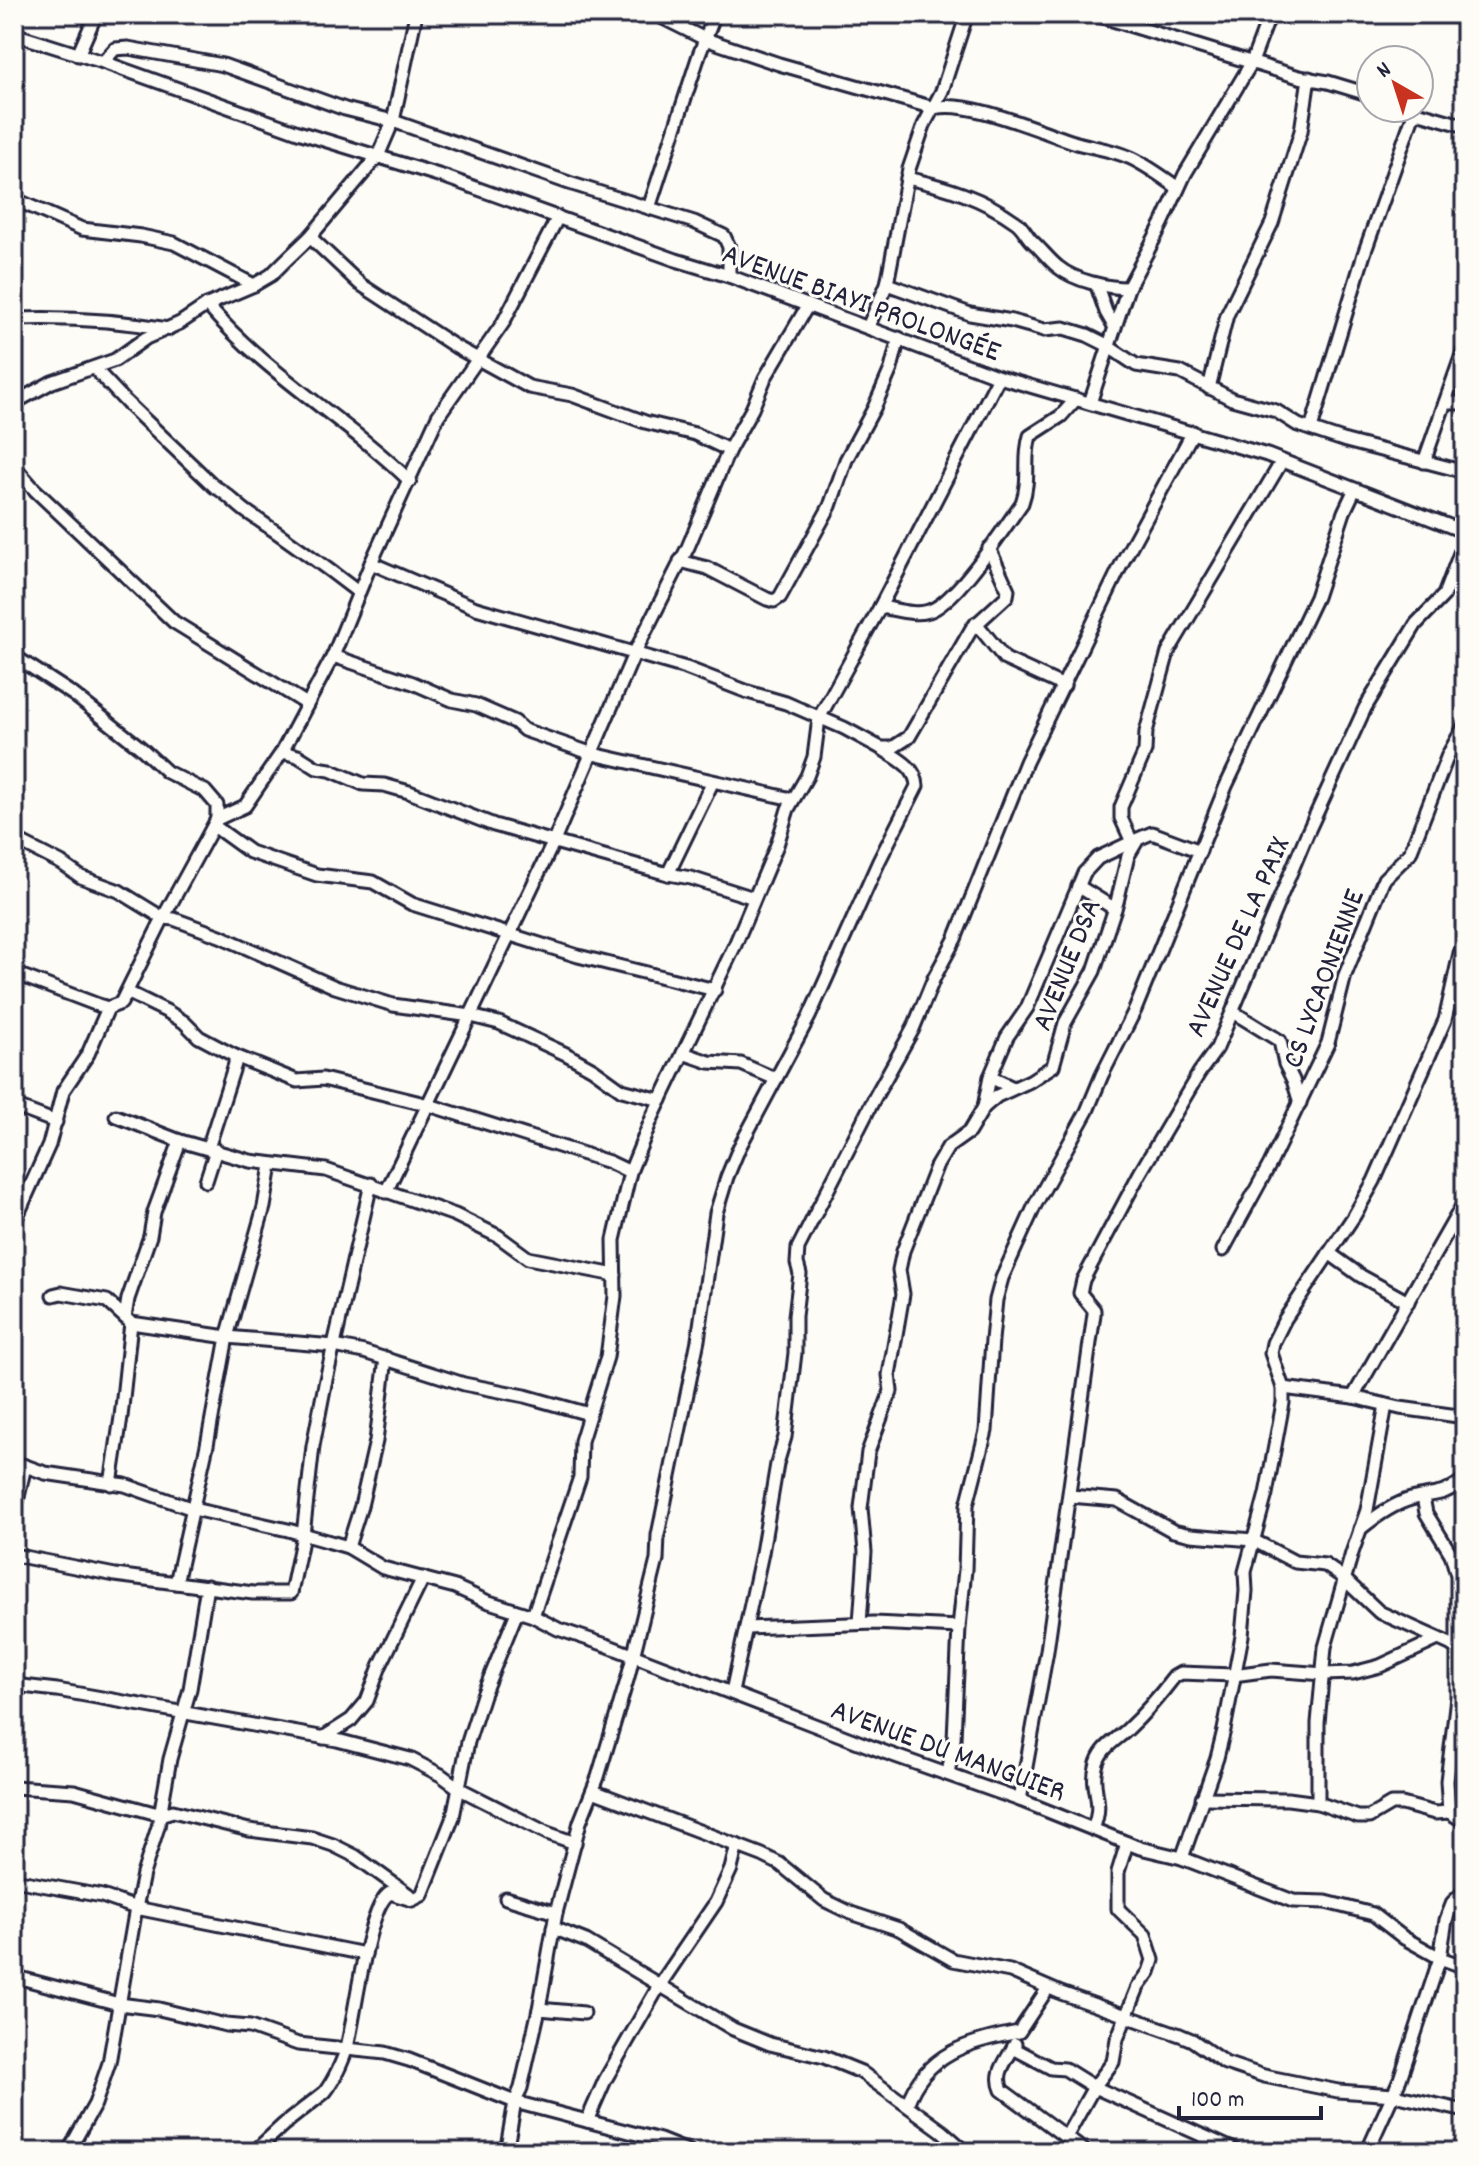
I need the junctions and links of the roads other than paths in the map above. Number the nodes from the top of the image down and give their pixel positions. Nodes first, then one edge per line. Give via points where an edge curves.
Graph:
1 (96, 14) edge
2 (416, 14) edge
3 (655, 14) edge
4 (715, 14) edge
5 (967, 14) edge
6 (1093, 14) edge
7 (1270, 14) edge
8 (14, 34) edge
9 (705, 39) junction
10 (78, 55) junction
11 (103, 62) junction
12 (1252, 62) junction
13 (1309, 78) junction
14 (1355, 91) edge
15 (934, 108) junction
16 (1435, 118) edge
17 (393, 121) junction
18 (1405, 124) edge
19 (1465, 126) edge
20 (378, 156) junction
21 (907, 178) junction
22 (1178, 188) junction
23 (14, 199) edge
24 (649, 208) junction
25 (558, 217) junction
26 (310, 237) junction
27 (729, 276) junction
28 (887, 284) junction
29 (254, 285) junction
30 (1097, 286) junction
31 (1128, 288) junction
32 (207, 305) junction
33 (808, 305) junction
34 (14, 319) edge
35 (1114, 326) junction
36 (868, 327) junction
37 (168, 329) junction
38 (899, 338) junction
39 (1465, 346) edge
40 (1110, 347) junction
41 (479, 358) junction
42 (95, 369) junction
43 (999, 377) junction
44 (1209, 388) junction
45 (1076, 399) junction
46 (14, 403) edge
47 (1090, 403) junction
48 (1445, 403) junction
49 (1465, 403) edge
50 (1311, 429) junction
51 (1193, 432) junction
52 (729, 450) junction
53 (1282, 461) junction
54 (1424, 462) junction
55 (14, 466) edge
56 (1465, 472) edge
57 (410, 481) junction
58 (1354, 491) junction
59 (1465, 532) edge
60 (1465, 540) edge
61 (989, 548) junction
62 (680, 561) junction
63 (371, 563) junction
64 (358, 592) junction
65 (880, 607) junction
66 (976, 623) junction
67 (634, 654) junction
68 (14, 656) edge
69 (333, 656) junction
70 (1064, 686) junction
71 (307, 704) junction
72 (819, 718) junction
73 (1465, 725) edge
74 (881, 748) junction
75 (282, 752) junction
76 (593, 754) junction
77 (712, 783) junction
78 (792, 799) junction
79 (216, 823) junction
80 (14, 839) edge
81 (1135, 840) junction
82 (554, 841) junction
83 (1200, 851) junction
84 (668, 874) junction
85 (1078, 886) junction
86 (754, 898) junction
87 (1115, 909) junction
88 (163, 918) junction
89 (509, 934) junction
90 (1465, 941) edge
91 (14, 973) edge
92 (715, 990) junction
93 (127, 992) junction
94 (108, 1008) junction
95 (1233, 1012) junction
96 (471, 1016) junction
97 (683, 1053) junction
98 (235, 1056) junction
99 (990, 1077) junction
100 (776, 1079) junction
101 (1013, 1088) junction
102 (661, 1100) junction
103 (1300, 1104) junction
104 (429, 1105) junction
105 (14, 1106) edge
106 (984, 1107) junction
107 (116, 1116) dead end
108 (56, 1122) junction
109 (180, 1141) junction
110 (212, 1149) junction
111 (271, 1165) junction
112 (630, 1172) junction
113 (206, 1181) dead end
114 (371, 1184) junction
115 (386, 1192) junction
116 (1465, 1201) edge
117 (14, 1223) edge
118 (1223, 1250) dead end
119 (1329, 1253) junction
120 (615, 1275) junction
121 (53, 1295) dead end
122 (1408, 1302) junction
123 (128, 1320) junction
124 (227, 1337) junction
125 (334, 1346) junction
126 (386, 1358) junction
127 (1283, 1388) junction
128 (1353, 1397) junction
129 (1386, 1405) junction
130 (589, 1414) junction
131 (1465, 1417) edge
132 (19, 1464) edge
133 (1465, 1479) edge
134 (111, 1484) junction
135 (1070, 1496) junction
136 (1423, 1497) junction
137 (193, 1509) junction
138 (14, 1515) edge
139 (1360, 1529) junction
140 (303, 1535) junction
141 (1253, 1540) junction
142 (348, 1547) junction
143 (14, 1555) edge
144 (423, 1578) junction
145 (1344, 1579) junction
146 (176, 1583) junction
147 (207, 1586) junction
148 (517, 1612) junction
149 (533, 1616) junction
150 (860, 1623) junction
151 (959, 1627) junction
152 (746, 1628) junction
153 (1438, 1639) junction
154 (1460, 1651) edge
155 (631, 1656) junction
156 (1324, 1674) junction
157 (1233, 1675) junction
158 (14, 1685) edge
159 (732, 1692) junction
160 (182, 1713) junction
161 (323, 1738) junction
162 (948, 1774) junction
163 (14, 1787) edge
164 (460, 1789) junction
165 (593, 1791) junction
166 (1202, 1798) junction
167 (1020, 1800) junction
168 (1318, 1803) junction
169 (1449, 1812) junction
170 (161, 1814) junction
171 (1465, 1822) edge
172 (1093, 1829) junction
173 (575, 1843) junction
174 (1127, 1843) junction
175 (737, 1845) junction
176 (1182, 1858) junction
177 (14, 1880) edge
178 (1465, 1891) edge
179 (506, 1898) dead end
180 (416, 1899) junction
181 (136, 1908) junction
182 (556, 1913) junction
183 (553, 1928) junction
184 (365, 1954) junction
185 (1440, 1958) junction
186 (1465, 1967) edge
187 (24, 1979) dead end
188 (659, 1986) junction
189 (1048, 1988) junction
190 (119, 2004) junction
191 (539, 2009) junction
192 (584, 2013) dead end
193 (1129, 2016) junction
194 (1019, 2032) junction
195 (1013, 2048) junction
196 (346, 2051) junction
197 (1094, 2087) junction
198 (1394, 2095) junction
199 (515, 2102) junction
200 (907, 2105) junction
201 (1465, 2111) edge
202 (587, 2121) junction
203 (1066, 2137) junction
204 (68, 2152) edge
205 (254, 2152) edge
206 (506, 2152) edge
207 (690, 2152) edge
208 (966, 2152) edge
209 (1086, 2152) edge
210 (1239, 2152) edge
211 (1367, 2152) edge

1 - 10 street
2 - 17 street
3 - 9 street
4 - 9 street
5 - 15 street
6 - 12 street
7 - 12 street
8 - 10 street, AVENUE BIAYI PROLONGÉE
9 - 15 street
9 - 24 street
10 - 11 street, AVENUE BIAYI PROLONGÉE
11 - 17 street via 115,49 128,48 223,65
11 - 20 street, AVENUE BIAYI PROLONGÉE
12 - 13 street
12 - 22 street
13 - 14 street
13 - 44 street via 1301,131 1272,223 1227,315
15 - 21 street
15 - 22 street via 995,115 1112,151
16 - 19 street
17 - 20 street
17 - 24 street
18 - 50 street
20 - 25 street, AVENUE BIAYI PROLONGÉE
20 - 26 street
21 - 28 street
21 - 30 street via 981,201 1019,223 1055,265
22 - 31 street
23 - 29 street via 82,229 174,243
24 - 27 street via 724,236
25 - 27 street, AVENUE BIAYI PROLONGÉE
25 - 41 street
26 - 29 street
26 - 41 street via 360,284
27 - 33 street, AVENUE BIAYI PROLONGÉE
28 - 36 street
28 - 40 street via 970,314 1044,330 1064,328
29 - 32 street
30 - 31 street
30 - 35 street
31 - 35 street
32 - 37 street
32 - 57 street via 266,366
33 - 36 street, AVENUE BIAYI PROLONGÉE
33 - 52 street
34 - 37 street via 113,320
35 - 40 street
36 - 38 street, AVENUE BIAYI PROLONGÉE
37 - 42 street
38 - 43 street, AVENUE BIAYI PROLONGÉE
38 - 62 street via 891,369 846,460 830,506 780,597 767,599 707,568
39 - 48 street
40 - 44 street via 1136,365 1180,372
40 - 47 street
41 - 52 street via 529,387 572,395
41 - 57 street via 438,416
42 - 46 street via 52,382
42 - 64 street via 215,487
43 - 45 street, AVENUE BIAYI PROLONGÉE
43 - 65 street
44 - 50 street
45 - 47 street, AVENUE BIAYI PROLONGÉE
45 - 61 street via 1030,436 1028,487
47 - 51 street, AVENUE BIAYI PROLONGÉE
48 - 49 street
48 - 54 street
50 - 54 street
51 - 53 street, AVENUE BIAYI PROLONGÉE
51 - 70 street via 1130,546
52 - 62 street
53 - 58 street, AVENUE BIAYI PROLONGÉE
53 - 81 street via 1168,652 1145,751 1121,807 1121,818
54 - 56 street
55 - 71 street via 174,622
57 - 63 street
58 - 59 street, AVENUE BIAYI PROLONGÉE
58 - 83 street via 1316,597
60 - 95 street, AVENUE DE LA PAIX via 1444,595 1416,624 1365,708
61 - 65 street via 947,602 931,611
61 - 66 street via 1007,596
62 - 67 street
63 - 64 street
63 - 67 street via 476,608
64 - 69 street
65 - 72 street
66 - 70 street via 1005,659
66 - 74 street via 909,737 892,748
67 - 72 street
67 - 76 street
68 - 79 street via 74,695 167,772 205,791 217,805
69 - 71 street
69 - 76 street via 476,705 524,730
70 - 152 street via 1007,805 913,1029 798,1248 800,1288 788,1416
71 - 75 street
72 - 74 street
72 - 78 street via 814,757
73 - 103 street, CS LYCAONIENNE via 1410,853 1384,879 1345,975 1328,1043
74 - 100 street via 914,773 915,795
75 - 79 street via 245,806
75 - 82 street via 363,784 409,792 494,825
76 - 77 street
76 - 82 street
77 - 78 street
77 - 84 street
78 - 86 street
79 - 88 street
79 - 89 street via 250,852 317,875 366,880 412,904
80 - 88 street
81 - 83 street via 1152,833
81 - 85 street via 1090,864
81 - 87 street, AVENUE DSA
82 - 84 street
82 - 89 street
83 - 151 street via 1135,1010 1002,1278 986,1431 967,1505
84 - 86 street
85 - 87 street
85 - 99 street via 1027,1008
86 - 92 street
87 - 101 street, AVENUE DSA via 1094,971 1065,1023 1053,1066
88 - 93 street
88 - 96 street via 220,936 335,987 393,1005
89 - 92 street
89 - 96 street
90 - 119 street via 1445,1020 1363,1202
91 - 94 street
92 - 97 street
93 - 94 street via 117,1007
93 - 98 street
94 - 108 street via 88,1054 63,1091
95 - 103 street via 1280,1041
95 - 135 street, AVENUE DE LA PAIX via 1083,1280 1080,1293 1094,1314
96 - 102 street via 566,1054 622,1090
96 - 104 street
97 - 100 street via 741,1064
97 - 102 street
98 - 104 street via 297,1081 323,1079
98 - 110 street
99 - 101 street
99 - 106 street
100 - 155 street via 739,1148 716,1213 657,1560
101 - 106 street, AVENUE DSA
102 - 112 street
103 - 118 street, CS LYCAONIENNE
104 - 112 street
104 - 115 street
105 - 108 street
106 - 150 street, AVENUE DSA via 969,1132 942,1155 903,1251 891,1391 868,1452
107 - 109 street
108 - 117 street
109 - 110 street
109 - 123 street via 128,1299
110 - 111 street
110 - 113 street
111 - 114 street via 326,1170
111 - 124 street
112 - 120 street via 616,1228
114 - 115 street
114 - 125 street
115 - 120 street via 455,1215 528,1258
116 - 122 street
119 - 122 street
119 - 127 street via 1273,1343 1271,1353
120 - 130 street via 607,1357
121 - 123 street via 107,1301
122 - 128 street
123 - 124 street
123 - 134 street
124 - 125 street
124 - 137 street
125 - 126 street
125 - 140 street via 313,1446
126 - 130 street via 464,1384
126 - 142 street via 376,1441
127 - 128 street
127 - 141 street
128 - 129 street
129 - 131 street
129 - 139 street
130 - 149 street via 581,1441 580,1477
132 - 134 street, AVENUE DU MANGUIER
132 - 138 street
133 - 136 street via 1437,1496
134 - 137 street, AVENUE DU MANGUIER
135 - 141 street via 1117,1500 1173,1531
135 - 167 street, AVENUE DE LA PAIX
136 - 139 street via 1399,1504
136 - 154 street via 1457,1575
137 - 140 street, AVENUE DU MANGUIER
137 - 146 street
139 - 145 street
140 - 142 street, AVENUE DU MANGUIER
140 - 147 street via 291,1593
141 - 145 street via 1295,1562 1325,1565
141 - 157 street
142 - 144 street, AVENUE DU MANGUIER via 383,1568
143 - 146 street
144 - 148 street, AVENUE DU MANGUIER
144 - 161 street via 367,1701 351,1720
145 - 153 street via 1379,1612
145 - 156 street via 1325,1647
146 - 147 street
147 - 160 street
148 - 149 street, AVENUE DU MANGUIER
148 - 164 street via 483,1695
149 - 155 street, AVENUE DU MANGUIER
150 - 151 street
150 - 152 street
151 - 162 street
152 - 159 street
153 - 154 street
153 - 156 street via 1380,1666
154 - 169 street via 1447,1781
155 - 159 street, AVENUE DU MANGUIER
155 - 165 street
156 - 157 street via 1271,1670
156 - 168 street
157 - 166 street via 1217,1758
157 - 172 street via 1174,1677 1101,1752 1094,1779 1099,1815
158 - 160 street
159 - 162 street, AVENUE DU MANGUIER
160 - 161 street
160 - 170 street
161 - 164 street via 410,1759
162 - 167 street, AVENUE DU MANGUIER
163 - 170 street via 74,1791
164 - 173 street
164 - 180 street via 443,1846
165 - 173 street
165 - 175 street
166 - 168 street
166 - 176 street
167 - 172 street, AVENUE DU MANGUIER
168 - 169 street via 1358,1817 1369,1817 1391,1804
169 - 171 street
170 - 180 street via 173,1811 249,1830 312,1838 355,1856
170 - 181 street
172 - 174 street, AVENUE DU MANGUIER
173 - 182 street
174 - 176 street, AVENUE DU MANGUIER
174 - 193 street via 1118,1872 1118,1909 1145,1935 1153,1960
175 - 188 street via 716,1902
175 - 189 street via 780,1864 808,1889 851,1913 899,1929 953,1960 1010,1971
176 - 185 street, AVENUE DU MANGUIER via 1293,1901 1326,1902 1373,1914
177 - 181 street via 102,1896
178 - 185 street via 1453,1902 1446,1920
179 - 182 street
180 - 184 street via 390,1893 382,1898
181 - 184 street
181 - 190 street
182 - 183 street
183 - 188 street via 586,1941
183 - 191 street
184 - 196 street
185 - 186 street, AVENUE DU MANGUIER
185 - 198 street
187 - 190 street
188 - 200 street via 733,2029 861,2072
188 - 202 street
189 - 193 street
189 - 194 street
190 - 196 street via 250,2027 298,2044
190 - 204 street via 115,2041 95,2104
191 - 192 street
191 - 199 street
193 - 197 street via 1113,2062
193 - 198 street via 1264,2076 1338,2091
194 - 195 street
194 - 200 street via 969,2042 923,2073
195 - 197 street
195 - 203 street via 999,2072 1002,2090
196 - 199 street via 369,2050 409,2060
196 - 205 street via 325,2092
197 - 203 street
197 - 210 street
198 - 201 street
198 - 211 street
199 - 202 street
199 - 206 street
200 - 208 street
202 - 207 street
203 - 209 street

